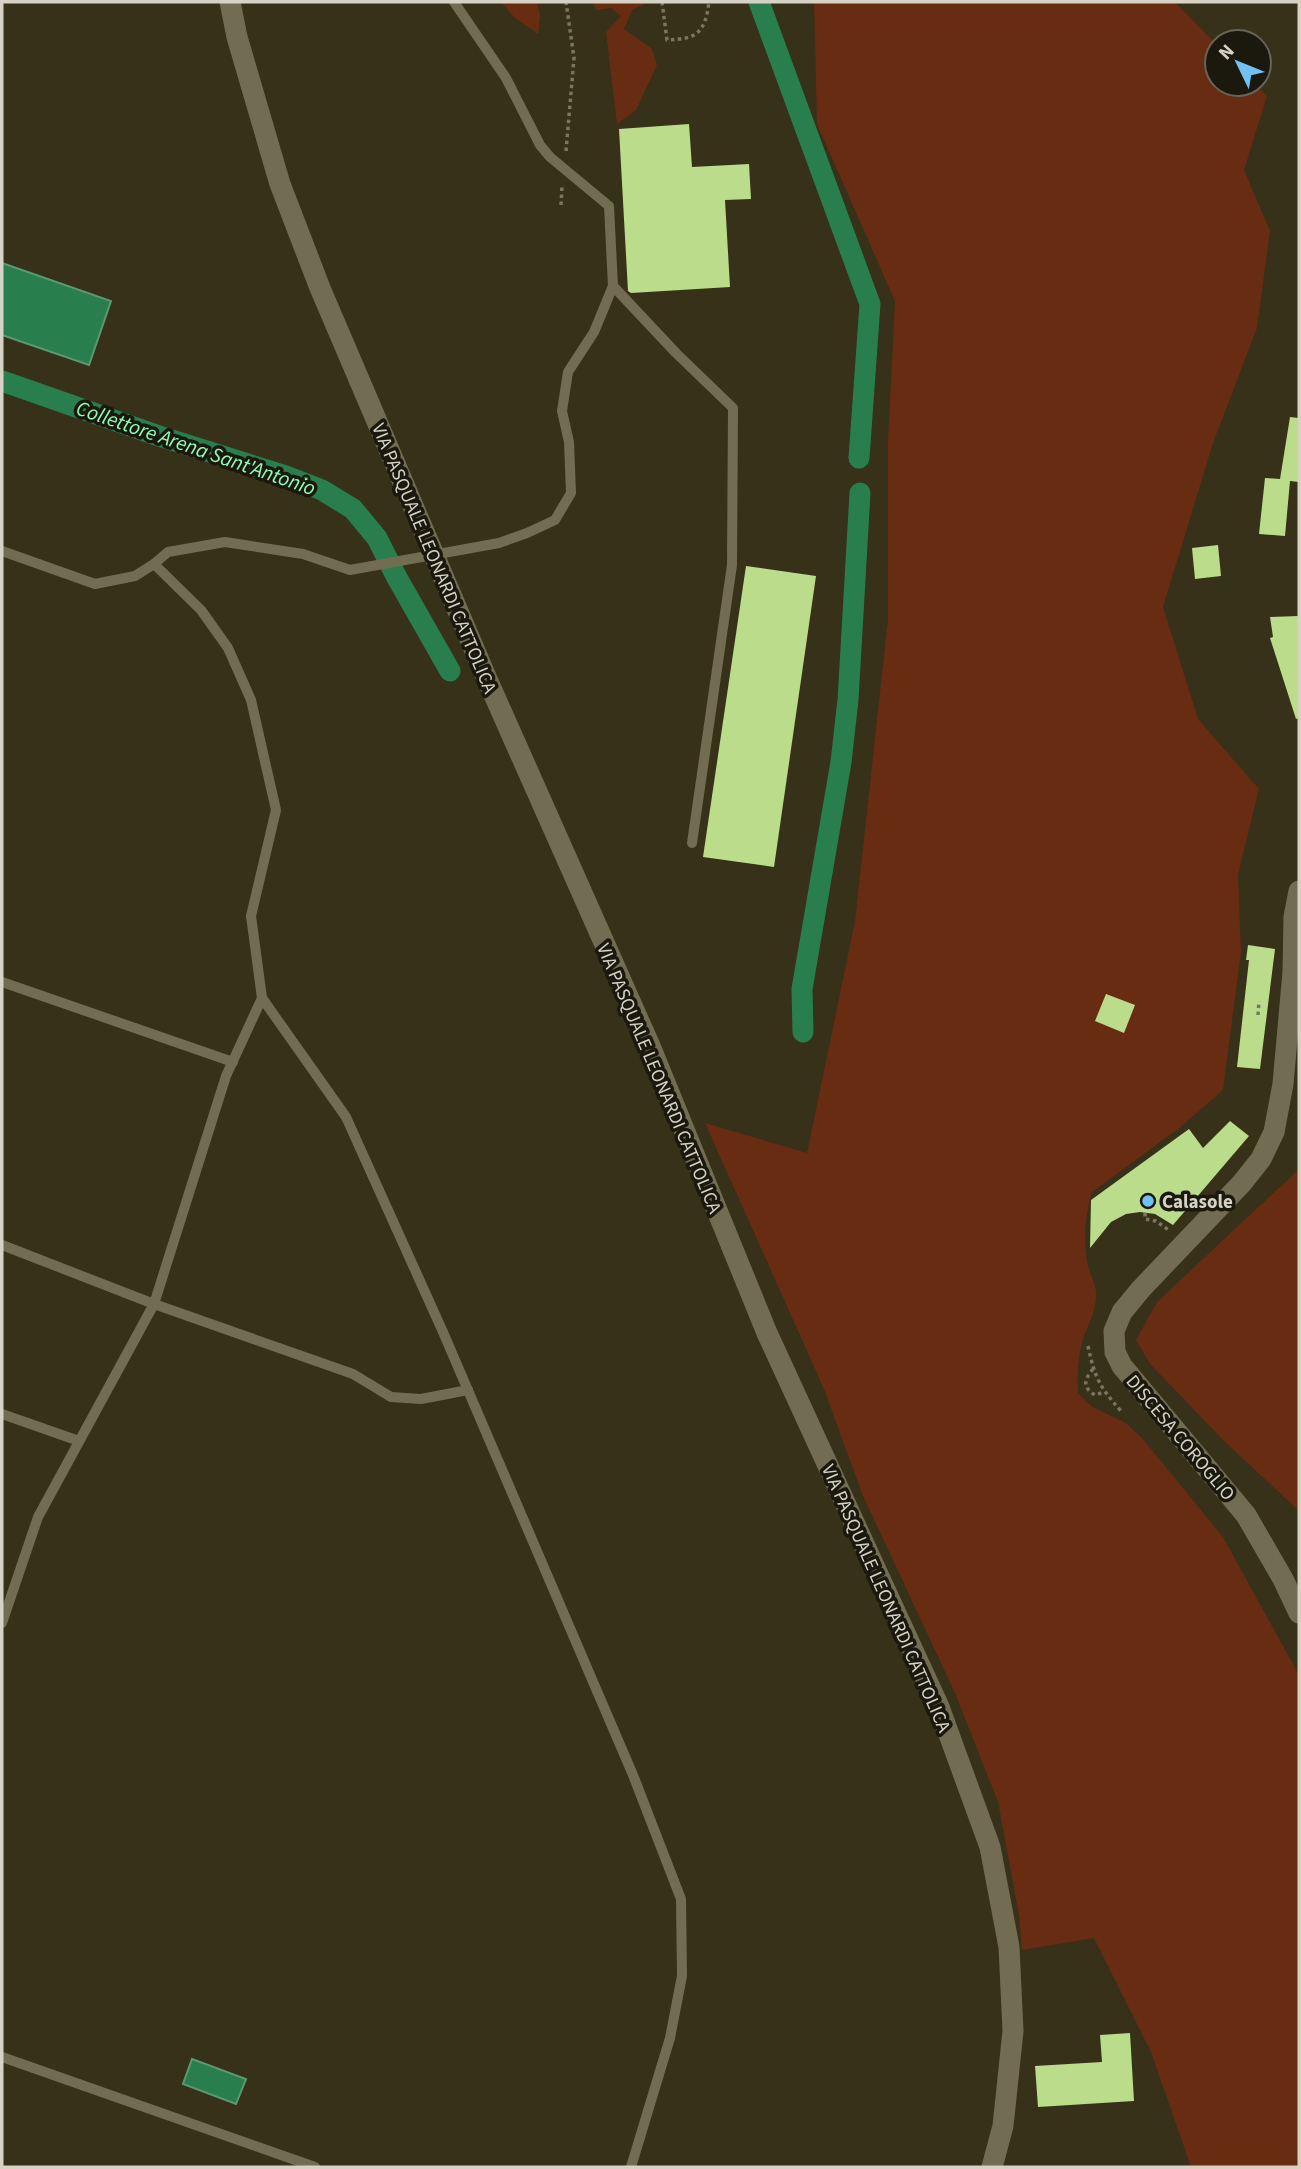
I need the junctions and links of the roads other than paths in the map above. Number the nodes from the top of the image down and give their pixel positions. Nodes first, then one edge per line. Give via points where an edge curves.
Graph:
1 (230, 2) edge
2 (454, 2) edge
3 (613, 286) junction
4 (2, 551) edge
5 (154, 564) junction
6 (692, 843) dead end
7 (1299, 891) edge
8 (1299, 950) edge
9 (1293, 972) junction
10 (2, 982) edge
11 (261, 998) junction
12 (233, 1062) junction
13 (2, 1245) edge
14 (153, 1304) junction
15 (468, 1390) junction
16 (2, 1414) edge
17 (79, 1441) junction
18 (1299, 1613) edge
19 (2, 1623) edge
20 (2, 2057) edge
21 (286, 2162) edge
22 (315, 2167) edge
23 (631, 2167) edge
24 (992, 2167) edge

1 - 24 street, VIA PASQUALE LEONARDI CATTOLICA via 280,184 325,301 650,1046 767,1332 939,1707 990,1847 1009,1947 1013,2031 1003,2126
2 - 3 lane via 506,78 540,145 609,206
3 - 5 lane via 594,332 568,372 562,411 569,442 571,493 555,520 499,542 350,570 303,554 226,542 168,552
3 - 6 lane via 733,408 732,565
4 - 5 lane via 95,584 135,576
5 - 11 lane via 208,620 228,648 251,700 276,810 251,916
7 - 9 street, DISCESA COROGLIO
8 - 9 street, DISCESA COROGLIO
9 - 18 street, DISCESA COROGLIO via 1283,1084 1274,1132 1261,1159 1140,1289 1114,1331 1115,1352 1122,1366 1246,1514
10 - 12 lane
11 - 12 lane
11 - 15 lane via 346,1117
12 - 14 lane
13 - 14 lane
14 - 15 lane via 353,1374 391,1397 421,1399
14 - 17 lane
15 - 23 lane via 633,1775 681,1899 677,2001
16 - 17 lane
17 - 19 lane via 38,1517
20 - 21 lane
21 - 22 lane

